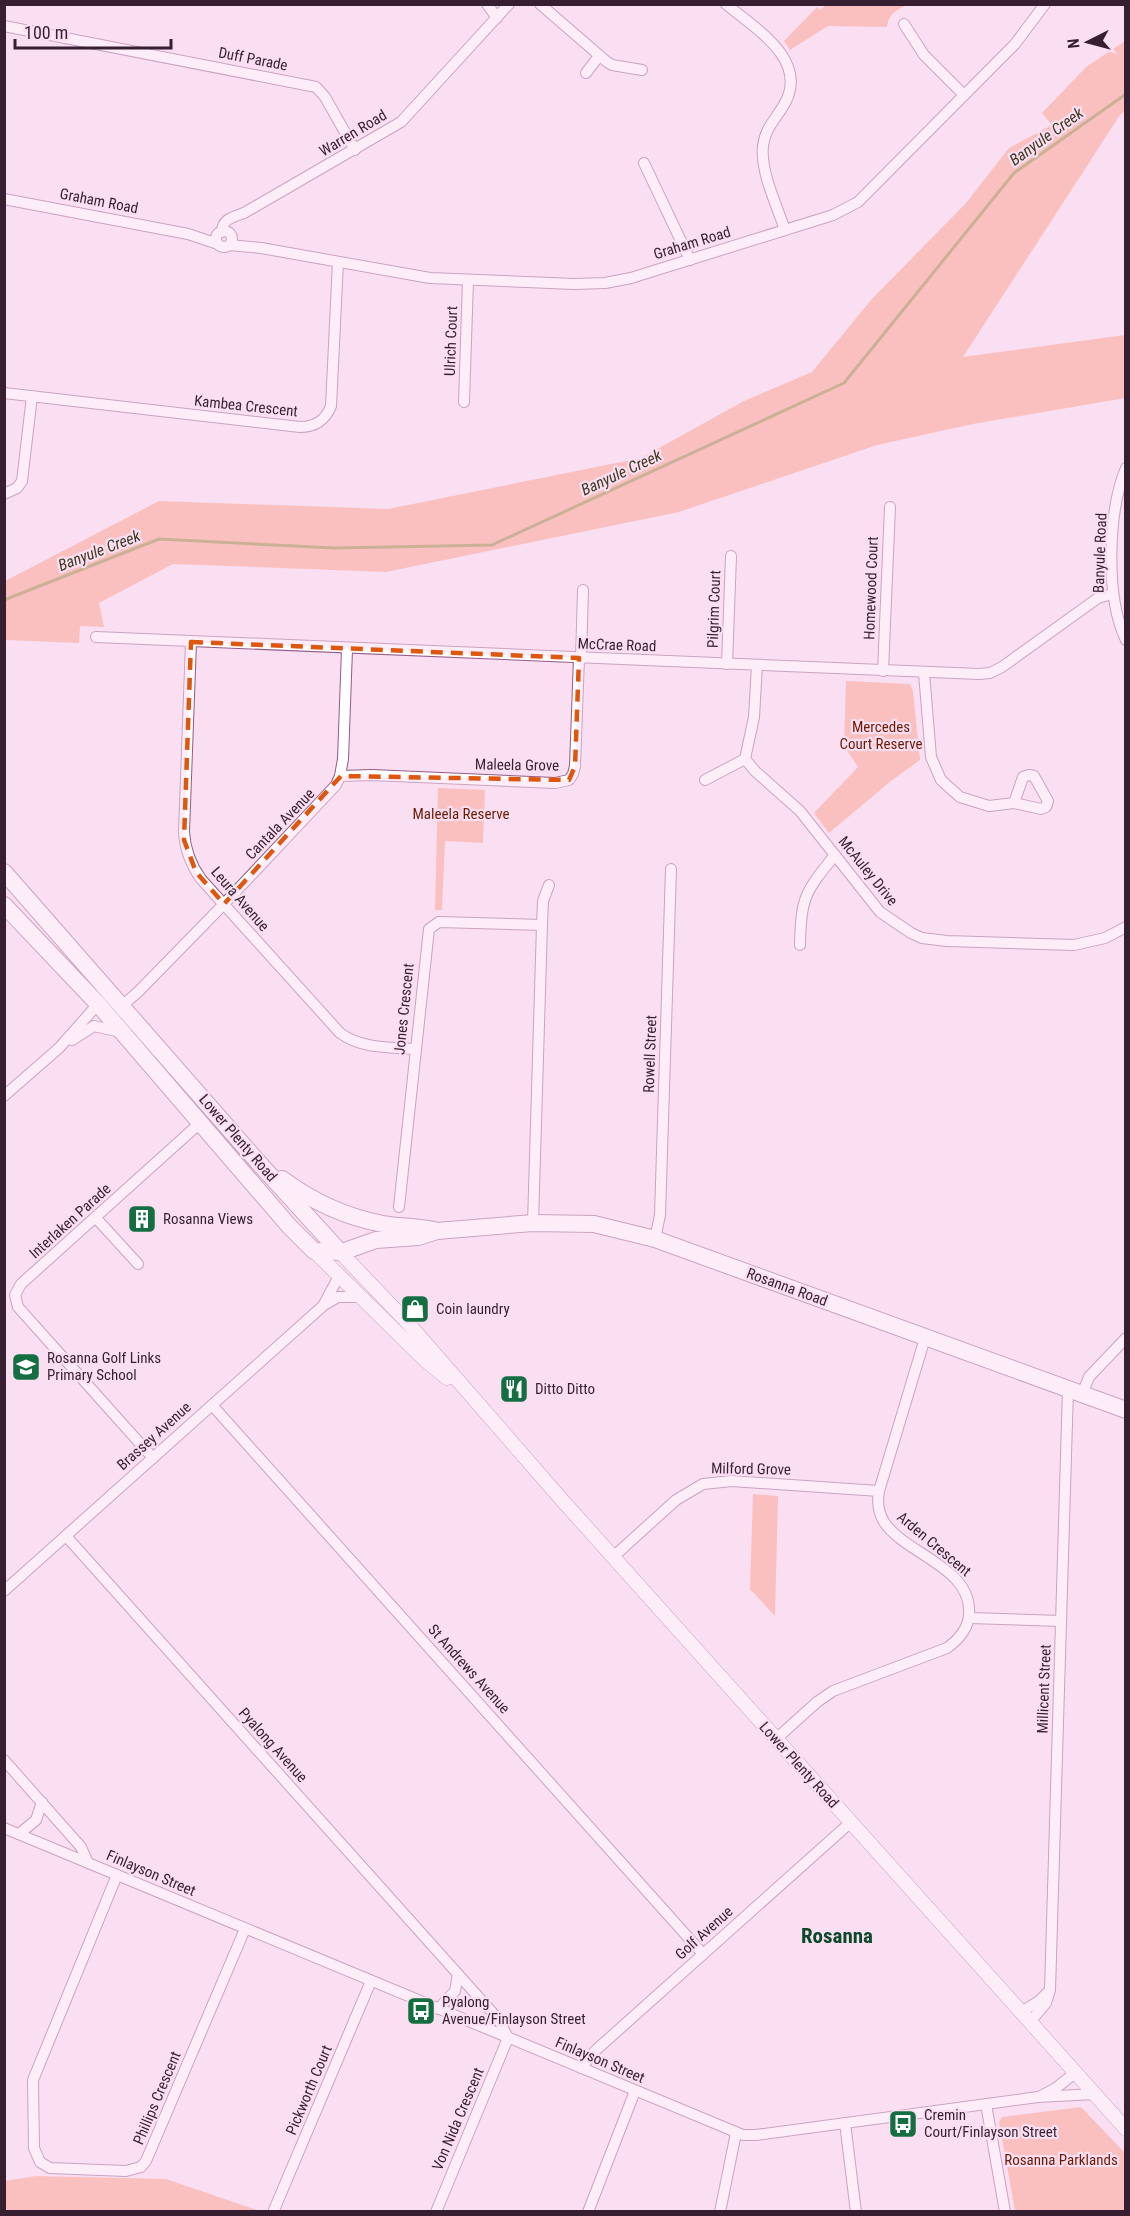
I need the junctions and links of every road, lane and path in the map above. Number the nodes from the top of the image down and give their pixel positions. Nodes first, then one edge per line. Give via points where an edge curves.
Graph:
1 (487, 4) edge
2 (509, 4) edge
3 (540, 4) edge
4 (726, 4) edge
5 (1045, 4) edge
6 (497, 18) junction
7 (904, 24) dead end
8 (4, 26) edge
9 (599, 56) junction
10 (642, 70) dead end
11 (586, 73) dead end
12 (964, 95) junction
13 (355, 150) junction
14 (644, 164) dead end
15 (4, 199) edge
16 (785, 230) junction
17 (225, 238) junction
18 (690, 260) junction
19 (338, 262) junction
20 (468, 280) junction
21 (4, 393) edge
22 (32, 396) junction
23 (464, 402) dead end
24 (1125, 468) edge
25 (4, 494) edge
26 (890, 507) dead end
27 (731, 556) dead end
28 (583, 590) dead end
29 (1112, 594) junction
30 (96, 637) dead end
31 (1125, 640) edge
32 (191, 642) junction
33 (347, 649) junction
34 (580, 658) junction
35 (727, 664) junction
36 (757, 665) junction
37 (883, 671) junction
38 (924, 673) junction
39 (745, 759) junction
40 (340, 776) junction
41 (705, 780) dead end
42 (1014, 803) dead end
43 (835, 855) junction
44 (671, 869) dead end
45 (4, 872) edge
46 (549, 885) dead end
47 (224, 904) junction
48 (4, 905) edge
49 (542, 925) junction
50 (1125, 927) edge
51 (800, 945) dead end
52 (98, 1004) junction
53 (123, 1005) junction
54 (121, 1032) junction
55 (59, 1048) junction
56 (415, 1049) junction
57 (4, 1096) edge
58 (200, 1123) junction
59 (259, 1163) junction
60 (294, 1202) junction
61 (399, 1207) dead end
62 (96, 1218) junction
63 (355, 1218) junction
64 (533, 1223) junction
65 (289, 1226) junction
66 (437, 1231) junction
67 (324, 1235) junction
68 (655, 1239) junction
69 (313, 1250) junction
70 (340, 1252) junction
71 (138, 1264) dead end
72 (339, 1276) junction
73 (360, 1297) junction
74 (324, 1305) junction
75 (925, 1338) junction
76 (1125, 1338) edge
77 (1075, 1392) junction
78 (474, 1401) junction
79 (212, 1405) junction
80 (1125, 1410) edge
81 (153, 1458) junction
82 (879, 1491) junction
83 (66, 1536) junction
84 (613, 1557) junction
85 (4, 1591) edge
86 (969, 1618) junction
87 (1061, 1621) junction
88 (776, 1738) junction
89 (4, 1760) edge
90 (42, 1802) junction
91 (851, 1822) junction
92 (4, 1828) edge
93 (19, 1834) junction
94 (88, 1863) junction
95 (117, 1875) junction
96 (245, 1929) junction
97 (703, 1954) junction
98 (458, 1974) junction
99 (371, 1981) junction
100 (438, 2008) junction
101 (1026, 2017) junction
102 (508, 2038) junction
103 (581, 2068) junction
104 (1076, 2072) junction
105 (635, 2091) junction
106 (1095, 2094) junction
107 (1038, 2097) junction
108 (986, 2104) junction
109 (1123, 2121) edge
110 (844, 2123) junction
111 (736, 2133) junction
112 (274, 2210) dead end
113 (436, 2211) edge
114 (588, 2211) edge
115 (720, 2211) edge
116 (856, 2211) edge
117 (1005, 2211) edge

1 - 6 street
2 - 6 street, Warren Road
3 - 9 street
4 - 16 street via 774,45 789,70 787,99 768,128 762,148 764,167
5 - 12 street, Graham Road via 1025,32
6 - 13 street, Warren Road via 407,116
7 - 12 street via 924,55
8 - 13 street, Duff Parade via 316,87
9 - 10 street via 612,65
9 - 11 street
12 - 16 street, Graham Road via 858,202 833,215
13 - 17 street, Warren Road via 244,213
14 - 18 street
15 - 17 street, Graham Road
16 - 18 street, Graham Road
17 - 19 street, Graham Road
18 - 20 street, Graham Road via 605,283
19 - 20 street, Graham Road via 415,276
19 - 22 street, Kambea Crescent via 331,406 313,426
20 - 23 street, Ulrich Court
21 - 22 street, Kambea Crescent
22 - 25 street via 23,476 17,488
24 - 29 street, Banyule Road via 1113,537
26 - 37 street, Homewood Court
27 - 35 street, Pilgrim Court
28 - 34 street
29 - 31 street, Banyule Road
29 - 38 street, McCrae Road via 1098,598 990,673
30 - 32 street, McCrae Road
32 - 33 street, McCrae Road
32 - 47 street, Leura Avenue via 184,840 196,872
33 - 34 street, McCrae Road
33 - 40 street
34 - 35 street, McCrae Road
34 - 40 street, Maleela Grove via 575,766 572,777 565,782
35 - 36 street, McCrae Road
36 - 37 street, McCrae Road
36 - 39 street via 754,717
37 - 38 street, McCrae Road
38 - 42 street via 931,757 941,780 960,797 989,806
39 - 41 street
39 - 43 street, McAuley Drive via 800,811
40 - 47 street, Cantala Avenue via 329,795
43 - 50 street, McAuley Drive via 880,912 900,928 922,938 1074,945 1094,942
43 - 51 street via 806,895
44 - 68 street, Rowell Street via 660,1215
45 - 53 highway, Lower Plenty Road
46 - 49 street via 543,901
47 - 53 street, Cantala Avenue
47 - 56 street, Leura Avenue via 340,1034 366,1045
48 - 52 highway, Lower Plenty Road
49 - 56 street, Jones Crescent via 439,922 432,926 427,935
49 - 64 street
52 - 54 highway, Lower Plenty Road
52 - 55 street
53 - 59 highway, Lower Plenty Road
54 - 55 street via 94,1026
54 - 58 highway, Lower Plenty Road
55 - 57 street
56 - 61 street, Jones Crescent
58 - 62 street, Interlaken Parade
58 - 65 highway, Lower Plenty Road
59 - 60 highway, Lower Plenty Road
59 - 63 highway, Rosanna Road via 312,1200
60 - 65 highway via 296,1218
60 - 67 highway, Lower Plenty Road
62 - 71 street
62 - 81 street, Interlaken Parade via 18,1288 16,1304
63 - 66 highway, Rosanna Road
63 - 67 highway via 341,1219
64 - 66 highway, Rosanna Road
64 - 68 highway, Rosanna Road via 594,1224
65 - 69 highway, Lower Plenty Road
66 - 70 highway, Rosanna Road via 418,1237 373,1240
67 - 69 highway
67 - 70 highway, Lower Plenty Road
68 - 75 highway, Rosanna Road
69 - 70 highway, Rosanna Road
69 - 72 main road, Lower Plenty Road
70 - 78 main road, Lower Plenty Road via 407,1322
72 - 73 main road, Lower Plenty Road
72 - 74 street, Brassey Avenue
73 - 74 street, Brassey Avenue via 338,1298
73 - 78 main road, Lower Plenty Road
74 - 79 street, Brassey Avenue
75 - 77 highway, Rosanna Road
75 - 82 street, Arden Crescent
76 - 77 street
77 - 80 highway, Rosanna Road
77 - 87 street, Millicent Street
78 - 84 main road, Lower Plenty Road
79 - 81 street, Brassey Avenue
79 - 97 street, St Andrews Avenue
81 - 83 street, Brassey Avenue
82 - 84 street, Milford Grove via 732,1481 704,1484 676,1500
82 - 86 street, Arden Crescent via 878,1507 884,1521 961,1585 968,1597
83 - 85 street, Brassey Avenue
83 - 98 street, Pyalong Avenue
84 - 88 main road, Lower Plenty Road
86 - 87 street
86 - 88 street via 963,1633 947,1648 833,1691
87 - 101 street, Millicent Street via 1050,1990 1046,2003
88 - 91 main road, Lower Plenty Road
89 - 90 street
90 - 93 street via 36,1820
90 - 94 street via 81,1847
91 - 97 street, Golf Avenue
91 - 101 main road, Lower Plenty Road
92 - 93 street, Finlayson Street
93 - 94 street, Finlayson Street
94 - 95 street, Finlayson Street
95 - 96 street, Finlayson Street
95 - 96 street, Phillips Crescent via 33,2080 34,2148 40,2162 50,2168 126,2171 141,2167 146,2161
96 - 99 street, Finlayson Street
97 - 103 street, Golf Avenue
98 - 100 street via 455,1991
98 - 102 street, Pyalong Avenue via 499,2020
99 - 100 street, Finlayson Street
99 - 112 street, Pickworth Court
100 - 102 street, Finlayson Street
101 - 104 main road, Lower Plenty Road
102 - 103 street, Finlayson Street
102 - 113 street, Von Nida Crescent
103 - 105 street, Finlayson Street
104 - 106 main road, Lower Plenty Road
104 - 107 street, Finlayson Street
105 - 111 street, Finlayson Street
105 - 114 street
106 - 107 street, Finlayson Street
106 - 109 main road, Lower Plenty Road
107 - 108 street, Finlayson Street
108 - 110 street, Finlayson Street
108 - 117 street
110 - 111 street, Finlayson Street via 756,2135
110 - 116 street
111 - 115 street

